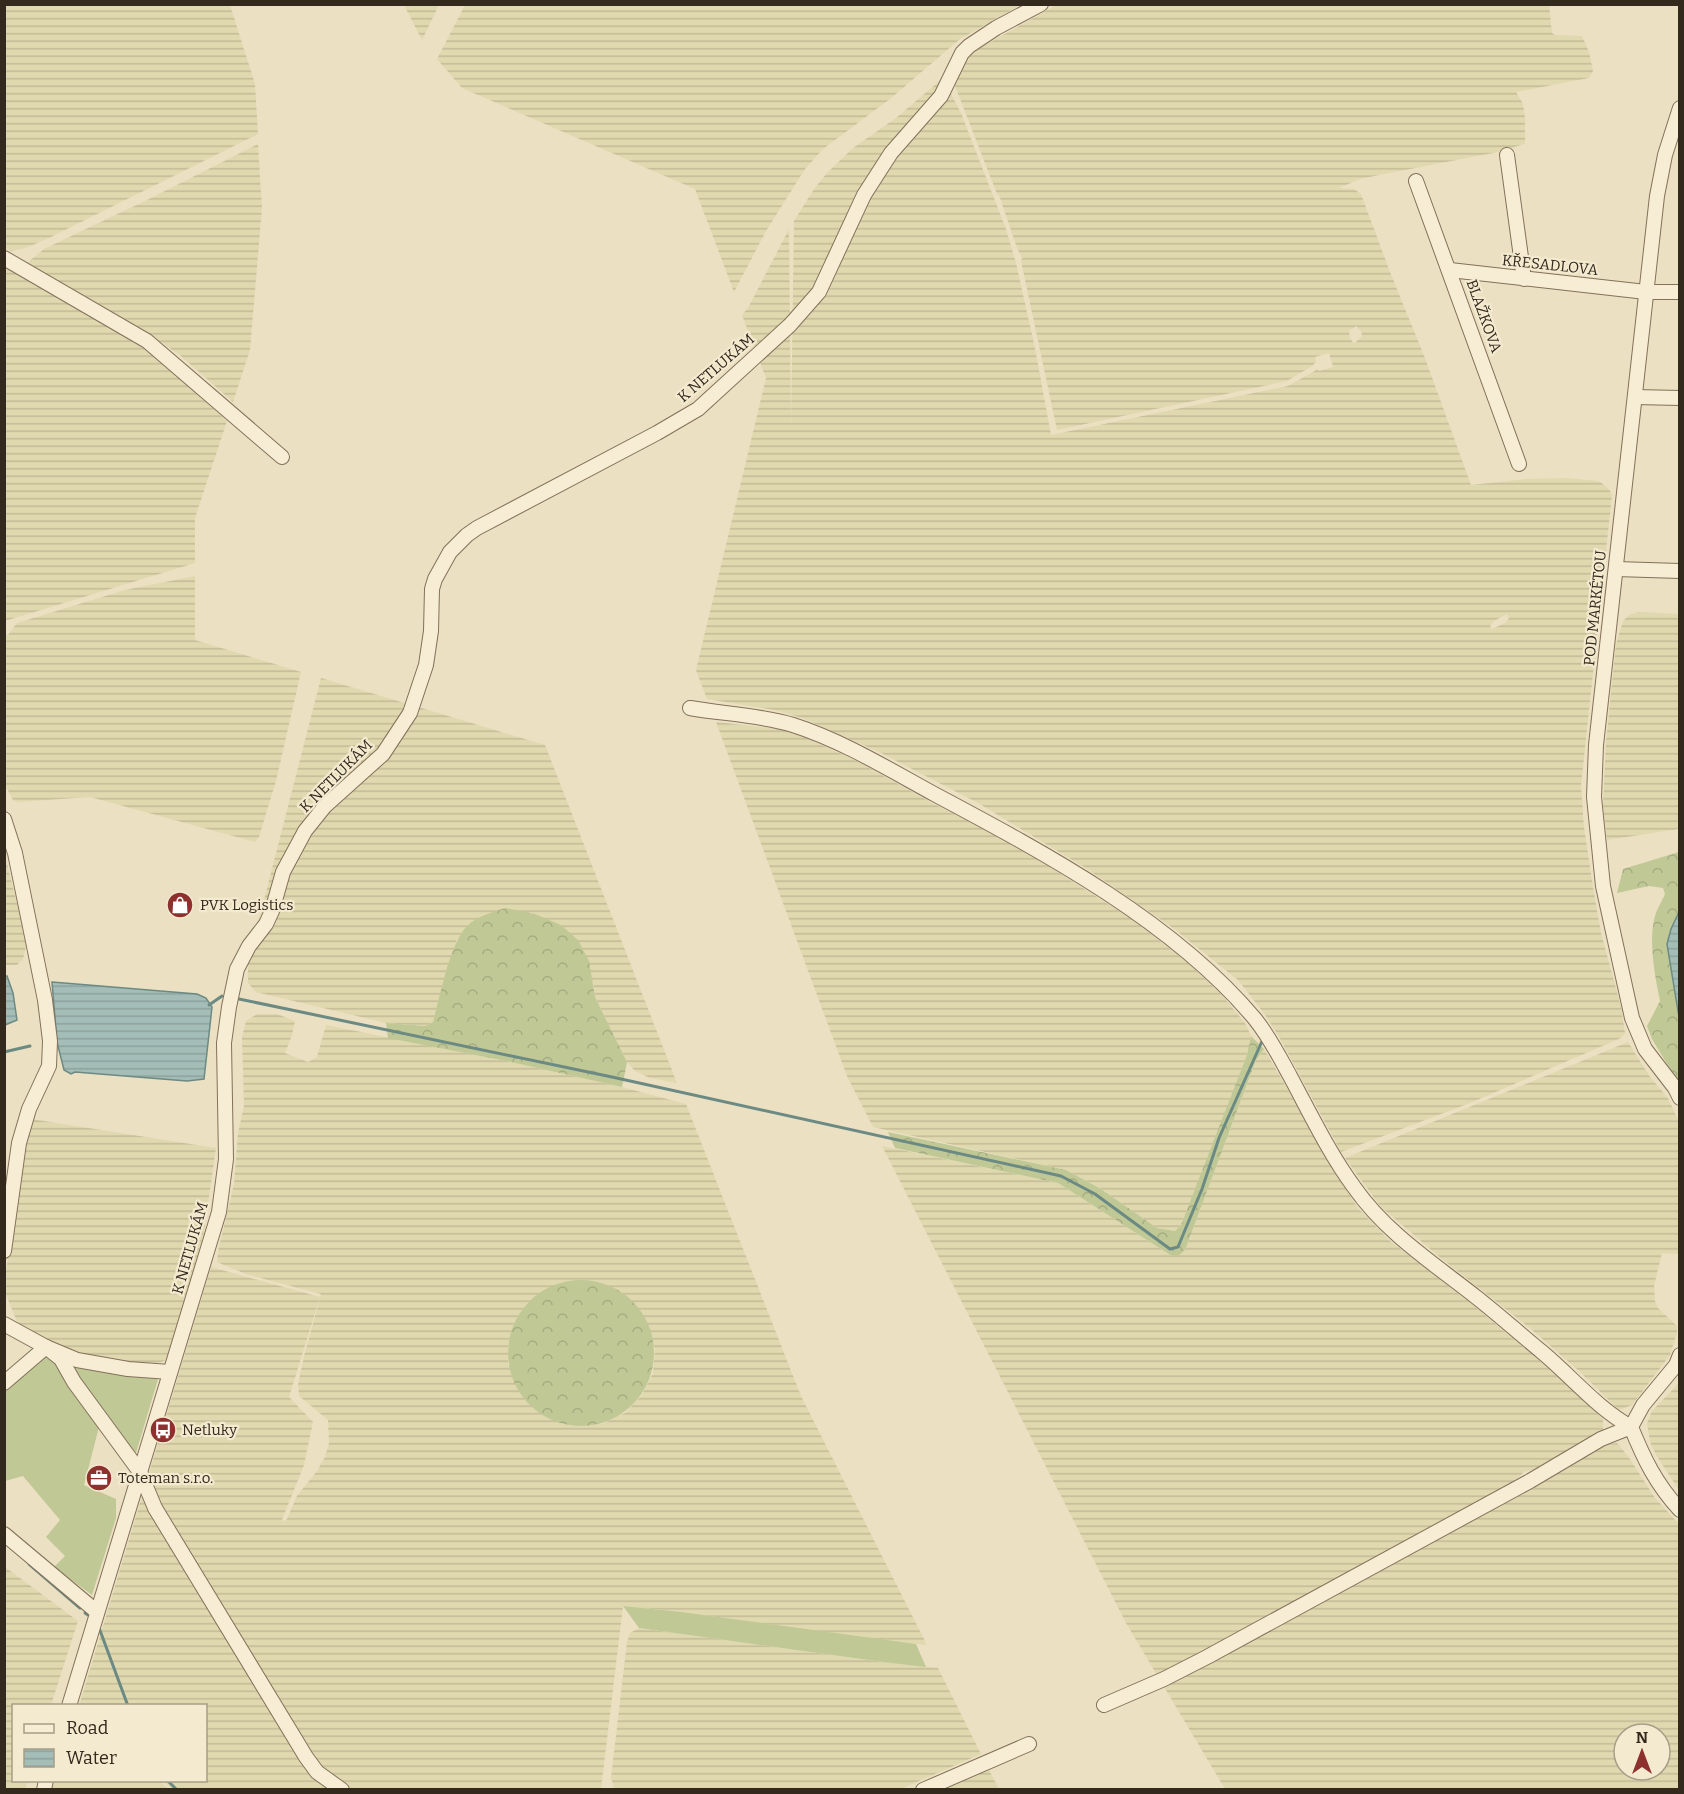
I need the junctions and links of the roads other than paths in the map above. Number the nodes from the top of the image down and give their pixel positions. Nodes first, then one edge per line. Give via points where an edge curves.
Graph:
1 (1041, 4) edge
2 (1680, 108) edge
3 (1507, 155) dead end
4 (1416, 180) dead end
5 (4, 258) edge
6 (1450, 270) junction
7 (1524, 279) junction
8 (1646, 292) junction
9 (1680, 292) edge
10 (1635, 397) junction
11 (1680, 398) edge
12 (282, 457) dead end
13 (1519, 464) dead end
14 (1616, 569) junction
15 (1680, 571) edge
16 (690, 708) dead end
17 (4, 819) edge
18 (1680, 1098) edge
19 (4, 1251) edge
20 (4, 1324) edge
21 (46, 1347) junction
22 (1680, 1355) edge
23 (170, 1372) junction
24 (4, 1383) edge
25 (1631, 1427) junction
26 (140, 1472) junction
27 (1680, 1510) edge
28 (4, 1534) edge
29 (97, 1612) junction
30 (70, 1704) edge
31 (1104, 1705) dead end
32 (1029, 1744) dead end
33 (342, 1790) edge
34 (923, 1790) edge

1 - 23 street, K NETLUKÁM via 996,28 969,46 958,59 941,96 914,125 864,195 819,292 790,325 698,409 477,528 444,561 432,589 426,665 410,713 383,754 326,806 305,831 283,872 266,924 237,969 224,1043 226,1159 222,1196
2 - 8 street, POD MARKÉTOU via 1660,175
3 - 7 street
4 - 6 street, BLAŽKOVA
5 - 12 street via 147,341
6 - 7 street, KŘESADLOVA
6 - 13 street, BLAŽKOVA
7 - 8 street, KŘESADLOVA
8 - 9 street, KŘESADLOVA
8 - 10 street, POD MARKÉTOU
10 - 11 street
10 - 14 street, POD MARKÉTOU
14 - 15 street
14 - 18 street, POD MARKÉTOU via 1594,770 1603,886 1632,1018 1645,1049
16 - 25 street via 774,720 849,749 1027,844 1180,946 1222,982 1256,1020 1354,1188 1381,1219 1410,1248 1556,1364 1611,1416
17 - 19 street via 15,853 50,1041 50,1066 29,1109 19,1143
20 - 21 street
21 - 23 street via 77,1360
21 - 24 street
21 - 26 street via 61,1359
22 - 25 street
23 - 26 street, K NETLUKÁM
25 - 27 street via 1663,1492
25 - 31 street via 1602,1439 1207,1657
26 - 29 street, K NETLUKÁM
26 - 33 street via 155,1508 306,1757 317,1772
28 - 29 street
29 - 30 street, K NETLUKÁM
32 - 34 street

